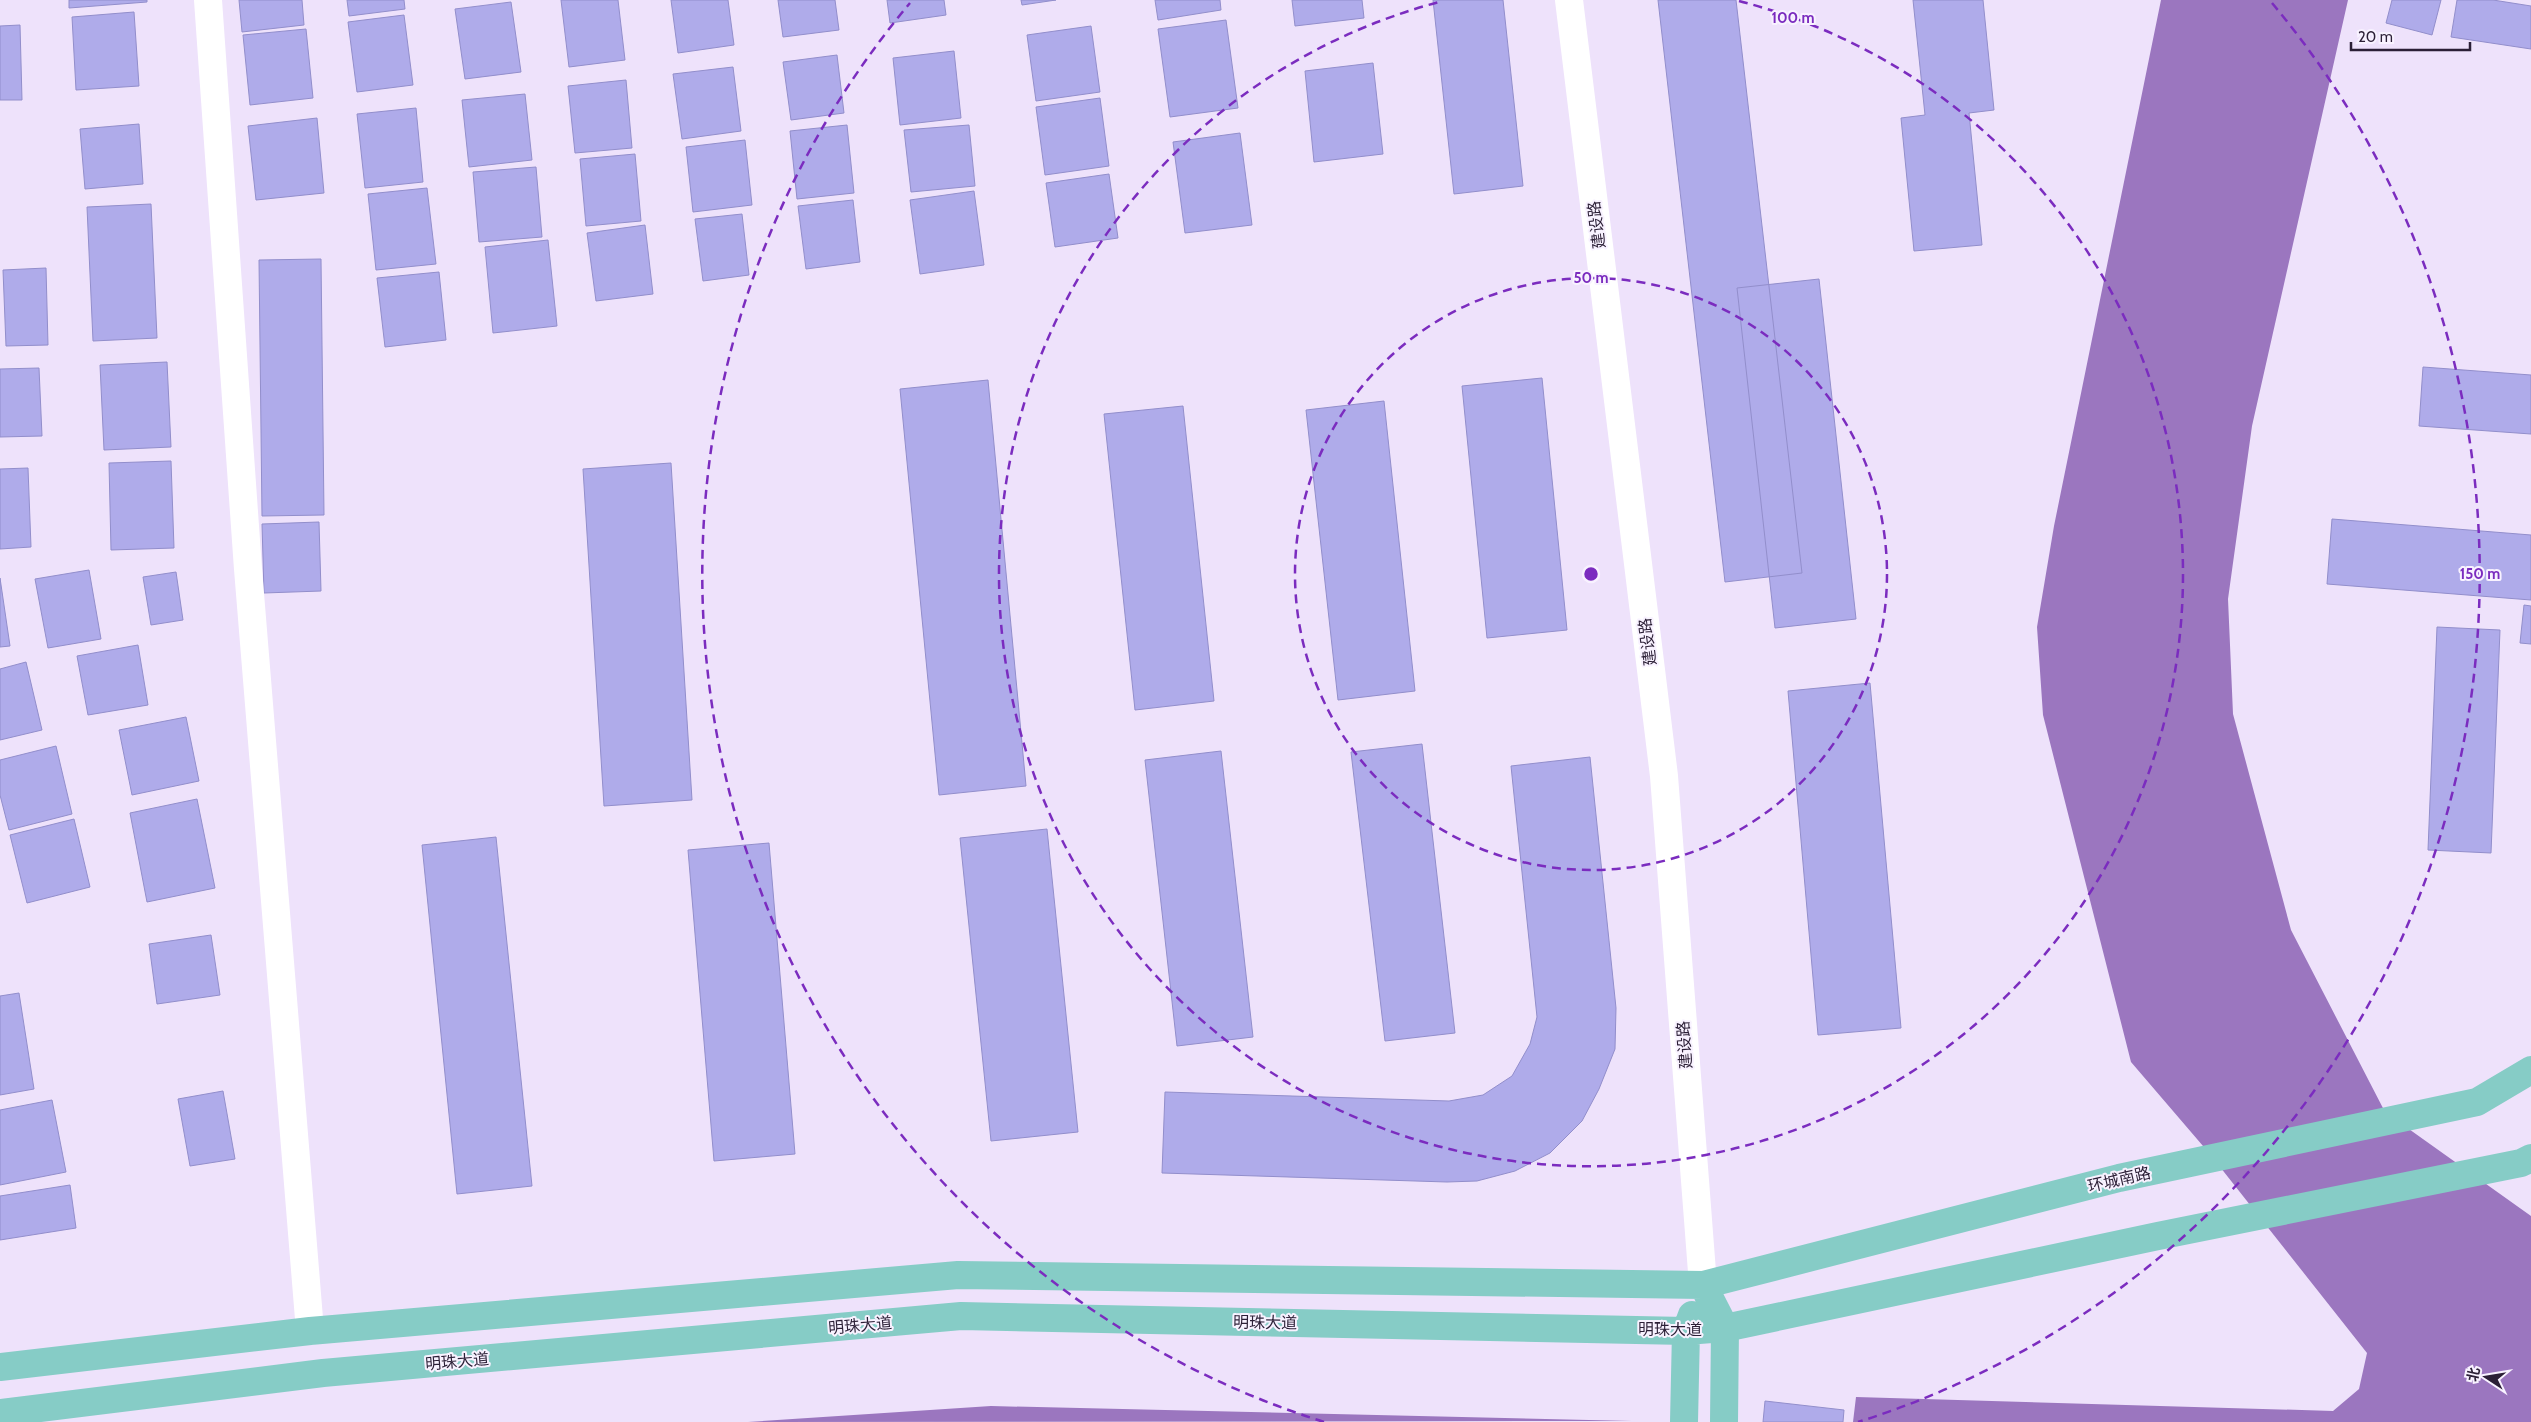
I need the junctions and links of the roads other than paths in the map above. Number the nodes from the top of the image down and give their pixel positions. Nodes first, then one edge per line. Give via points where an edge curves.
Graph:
1 (208, 0) edge
2 (1569, 0) edge
3 (2531, 1070) edge
4 (2526, 1160) edge
5 (1703, 1285) junction
6 (1724, 1328) junction
7 (310, 1331) junction
8 (1686, 1331) junction
9 (0, 1367) edge
10 (0, 1412) edge
11 (1684, 1422) edge
12 (1724, 1422) edge

1 - 7 street via 249,589
2 - 5 street, 建设路 via 1664,776
3 - 5 main road, 环城南路 via 2477,1102 2119,1178
4 - 6 main road
5 - 6 main road, 建设路
5 - 7 main road via 958,1276
5 - 8 main road, 建设路
6 - 8 main road, 明珠大道
6 - 12 main road, 建设路
7 - 9 main road
8 - 10 main road, 明珠大道 via 961,1316 323,1374
8 - 11 main road, 建设路

